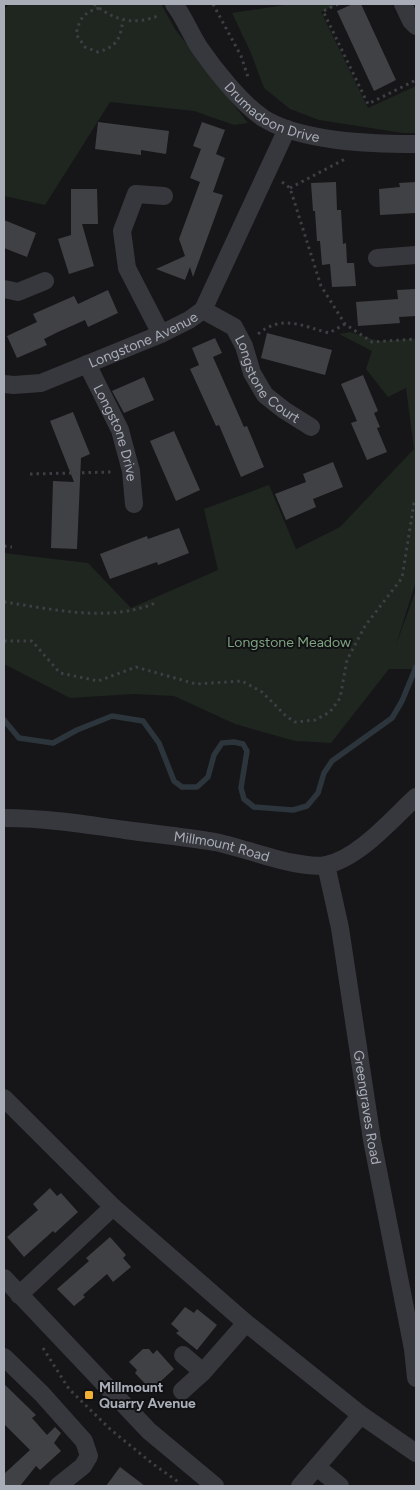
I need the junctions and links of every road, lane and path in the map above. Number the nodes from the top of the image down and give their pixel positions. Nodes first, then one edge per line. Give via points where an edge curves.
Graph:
1 (94, 4) edge
2 (213, 4) edge
3 (338, 4) edge
4 (403, 4) edge
5 (176, 6) edge
6 (99, 8) junction
7 (123, 20) junction
8 (416, 26) edge
9 (249, 80) dead end
10 (416, 80) edge
11 (287, 129) junction
12 (354, 141) junction
13 (416, 144) edge
14 (164, 196) dead end
15 (416, 255) edge
16 (377, 258) dead end
17 (45, 281) dead end
18 (4, 288) edge
19 (203, 310) junction
20 (345, 324) junction
21 (161, 334) junction
22 (416, 339) edge
23 (244, 346) junction
24 (87, 364) junction
25 (4, 384) edge
26 (311, 427) dead end
27 (131, 472) junction
28 (30, 474) dead end
29 (416, 501) edge
30 (134, 504) dead end
31 (4, 546) edge
32 (12, 547) dead end
33 (4, 602) edge
34 (155, 603) dead end
35 (4, 641) edge
36 (416, 797) edge
37 (4, 818) edge
38 (326, 865) junction
39 (4, 1098) edge
40 (113, 1207) junction
41 (4, 1278) edge
42 (19, 1295) junction
43 (246, 1323) junction
44 (41, 1346) dead end
45 (414, 1349) edge
46 (183, 1355) dead end
47 (4, 1357) edge
48 (203, 1372) junction
49 (416, 1378) edge
50 (182, 1391) dead end
51 (361, 1415) junction
52 (416, 1453) edge
53 (317, 1467) junction
54 (58, 1486) edge
55 (184, 1486) edge
56 (215, 1486) edge
57 (300, 1486) edge
58 (340, 1486) edge

1 - 6 path
2 - 9 path via 241,56
3 - 10 path via 323,11 368,104
4 - 8 street
5 - 7 path via 153,18 131,22
5 - 11 street, Drumadoon Drive via 219,74 263,118
6 - 7 path
6 - 7 path via 88,12 79,21 76,34 85,47 98,52 111,48 118,39
11 - 12 street, Drumadoon Drive
11 - 19 street, Longstone Avenue
12 - 13 street, Drumadoon Drive
12 - 20 path via 346,159 290,188 321,286
14 - 21 street via 136,194 122,231 127,268
15 - 16 street
17 - 18 street via 18,292
19 - 21 street, Longstone Avenue
19 - 23 street, Longstone Court via 234,327
20 - 22 path via 372,342
20 - 23 path via 329,333 285,322 266,327
21 - 24 street, Longstone Avenue
23 - 26 street, Longstone Court via 252,373 265,395
24 - 25 street, Longstone Avenue via 41,383
24 - 27 street, Longstone Drive via 120,430
27 - 28 path
27 - 30 street, Longstone Drive
29 - 35 path via 402,578 365,626 347,660 340,698 330,712 315,720 295,722 262,692 242,681 196,684 136,667 98,682 60,673 32,640
31 - 32 path
33 - 34 path via 81,612 119,613 140,610
36 - 38 street, Millmount Road via 358,850
37 - 38 street, Millmount Road via 65,821 174,836 215,842 292,862
38 - 45 street, Greengraves Road via 340,928 372,1140
39 - 40 street
40 - 42 street
40 - 43 street
41 - 42 street
42 - 56 street via 149,1431
43 - 48 street
43 - 51 street
44 - 55 path via 69,1389 110,1429
45 - 49 street, Greengraves Road
46 - 48 street
47 - 54 street via 84,1441 89,1456 83,1466
48 - 50 street
51 - 52 street
51 - 53 street
53 - 57 street
53 - 58 street

